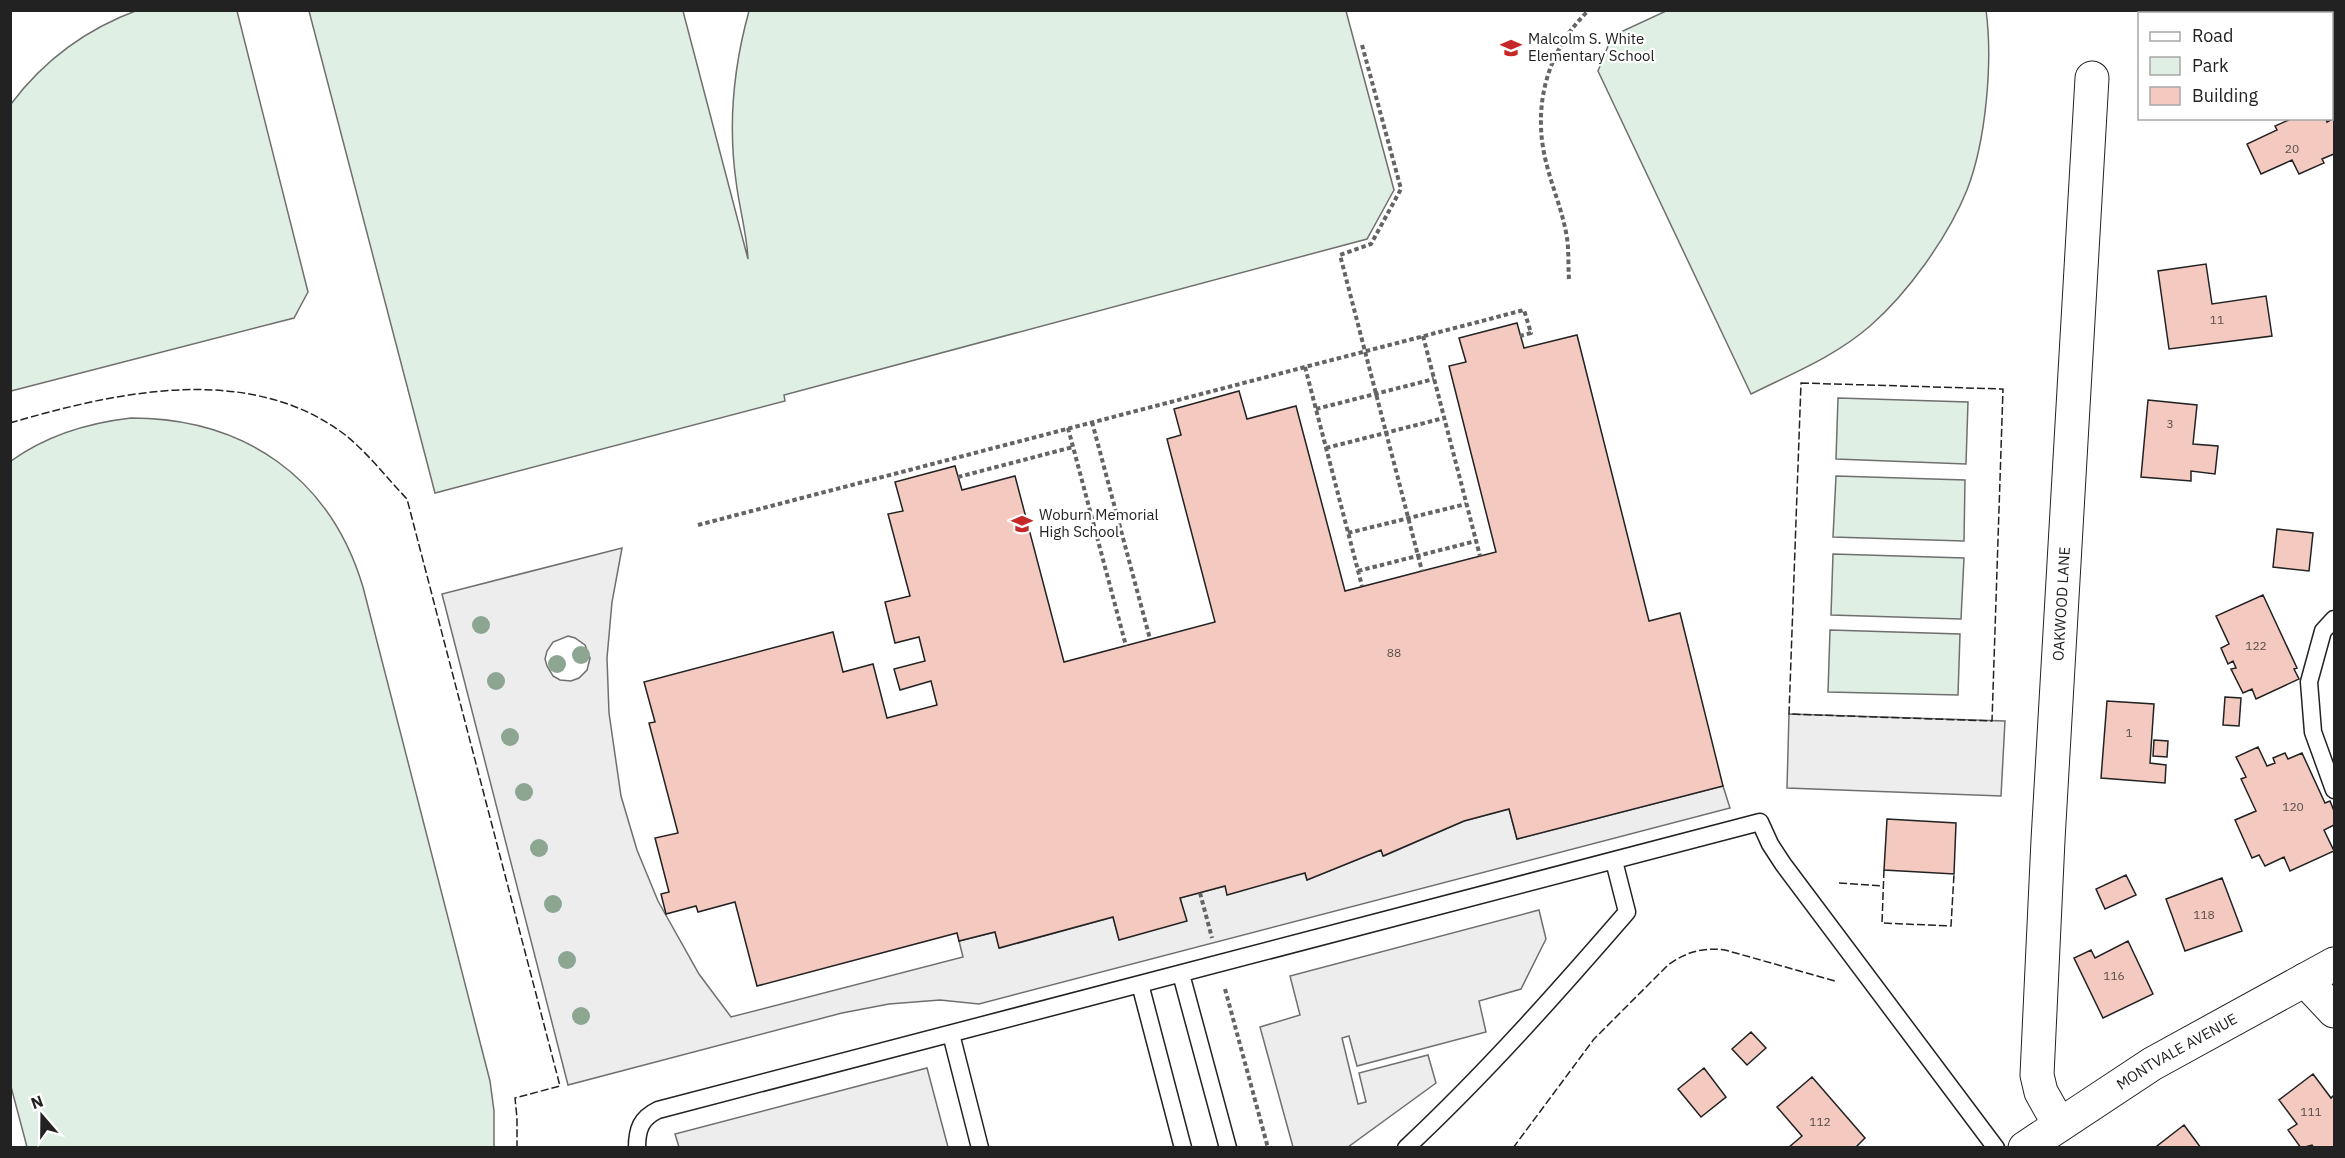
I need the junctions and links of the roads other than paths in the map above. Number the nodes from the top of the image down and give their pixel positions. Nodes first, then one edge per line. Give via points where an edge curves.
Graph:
1 (2092, 78) dead end
2 (2334, 619) edge
3 (2334, 790) edge
4 (1614, 861) junction
5 (2334, 964) edge
6 (1181, 974) junction
7 (2305, 980) junction
8 (1140, 984) junction
9 (2334, 1011) edge
10 (951, 1034) junction
11 (2040, 1140) edge
12 (637, 1148) edge
13 (980, 1148) edge
14 (1183, 1148) edge
15 (1228, 1148) edge
16 (1406, 1148) edge
17 (1996, 1148) edge

1 - 11 street, OAKWOOD LANE via 2048,840 2037,1075
2 - 3 lane via 2324,630 2309,682 2313,732
4 - 6 lane
4 - 16 lane via 1627,912 1541,1011
4 - 17 lane via 1760,822 1783,864
5 - 7 street, MONTVALE AVENUE
6 - 8 lane
6 - 15 lane
7 - 9 street
7 - 11 street, MONTVALE AVENUE via 2152,1064
8 - 10 lane
8 - 14 lane
10 - 12 lane via 658,1110 643,1120
10 - 13 lane

